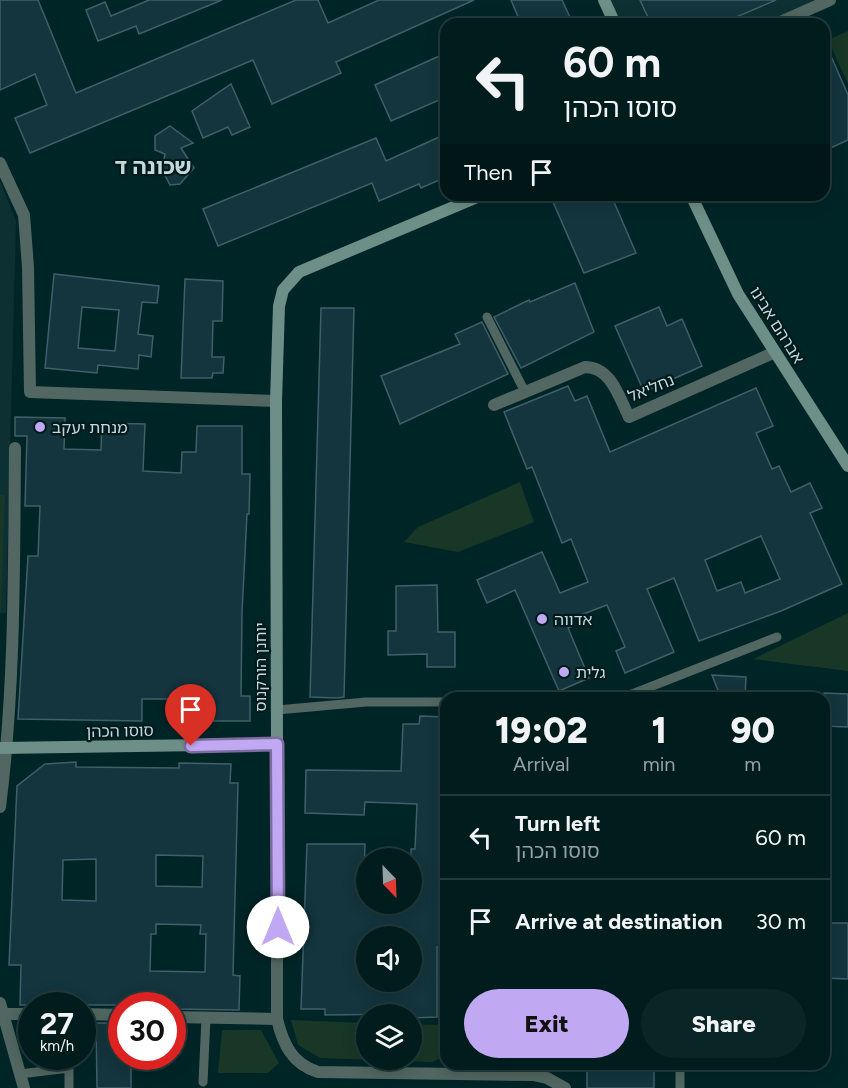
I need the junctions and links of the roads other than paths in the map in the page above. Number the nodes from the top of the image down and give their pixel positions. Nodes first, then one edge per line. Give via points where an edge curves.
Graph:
1 (604, 0) edge
2 (830, 0) edge
3 (612, 18) edge
4 (790, 18) edge
5 (0, 163) edge
6 (468, 201) edge
7 (694, 201) edge
8 (487, 317) dead end
9 (773, 353) junction
10 (525, 392) junction
11 (276, 401) junction
12 (494, 405) dead end
13 (15, 448) dead end
14 (848, 466) edge
15 (777, 637) dead end
16 (637, 692) edge
17 (440, 702) edge
18 (277, 710) junction
19 (277, 744) junction
20 (4, 748) edge
21 (0, 807) edge
22 (1, 1008) edge
23 (18, 1011) edge
24 (186, 1017) edge
25 (206, 1018) junction
26 (277, 1019) junction
27 (440, 1070) edge
28 (476, 1070) edge
29 (680, 1070) edge
30 (20, 1074) junction
31 (203, 1082) dead end
32 (565, 1087) edge
33 (24, 1088) edge
34 (69, 1088) edge
35 (680, 1088) edge

1 - 3 street
2 - 4 street
5 - 11 street via 24,215 30,392
6 - 11 street, יוחנן הורקנוס via 299,273 288,283 279,306
7 - 9 street, אברהם אבינו via 720,261
8 - 10 lane
9 - 10 street, נחליאל via 629,417 607,374 596,367 585,367
9 - 14 street, אברהם אבינו
10 - 12 street, נחליאל
11 - 18 street, יוחנן הורקנוס
13 - 20 street via 13,620
15 - 16 lane
17 - 18 lane via 366,702
18 - 19 street, יוחנן הורקנוס
19 - 20 street, סוסו הכהן
19 - 26 street, יוחנן הורקנוס
20 - 21 street
22 - 23 street
22 - 30 street
24 - 25 street
25 - 26 street
25 - 31 lane
26 - 27 street, יוחנן הורקנוס via 290,1053 297,1062 318,1072
28 - 32 street, יוחנן הורקנוס via 547,1078
29 - 35 lane
30 - 33 street
30 - 34 lane via 69,1068

